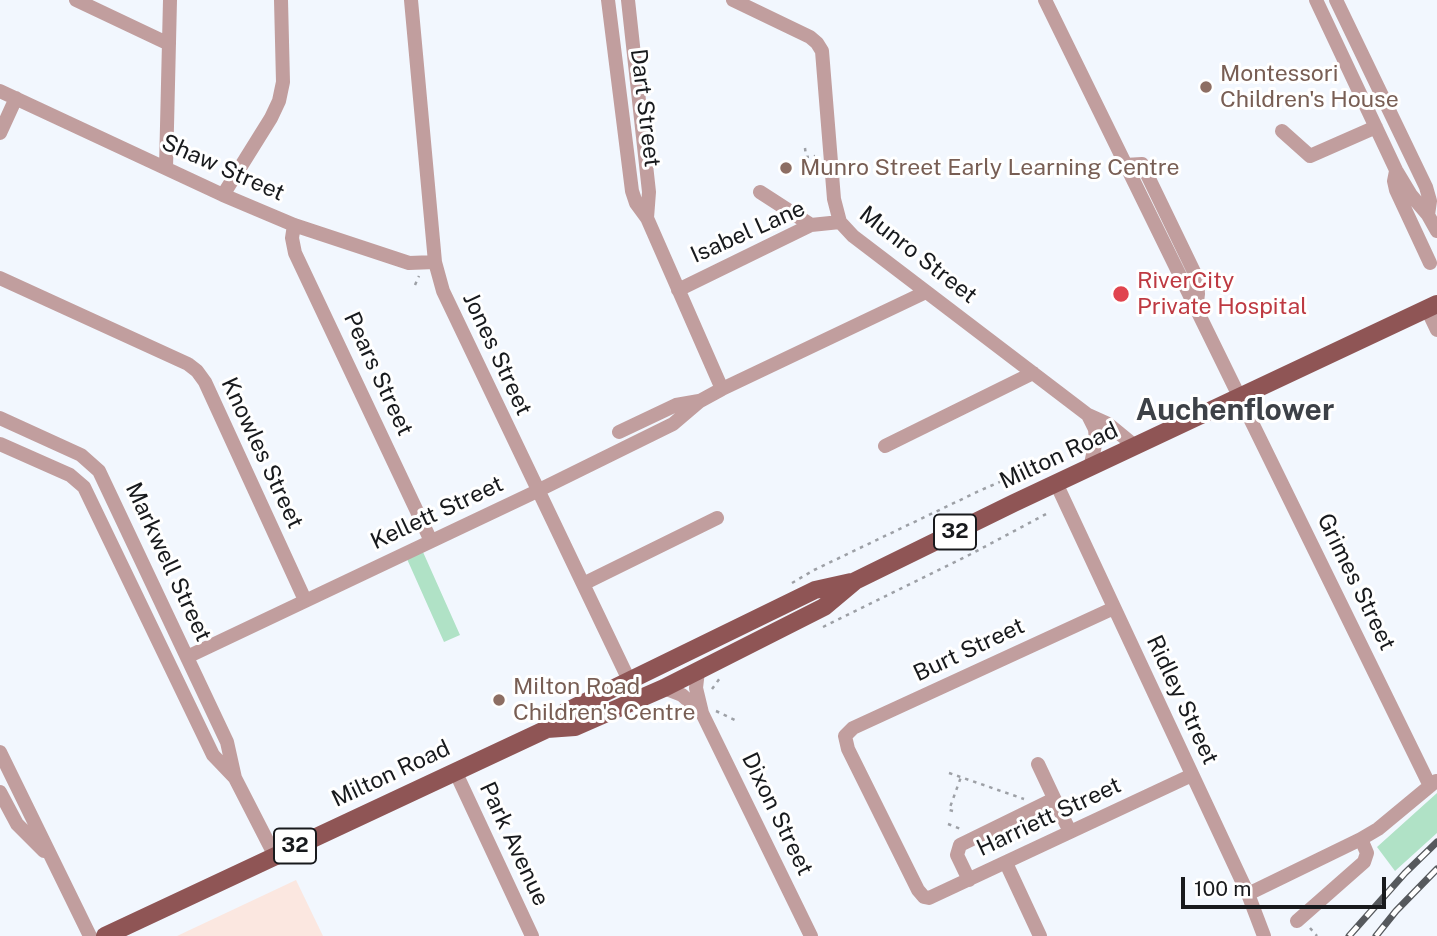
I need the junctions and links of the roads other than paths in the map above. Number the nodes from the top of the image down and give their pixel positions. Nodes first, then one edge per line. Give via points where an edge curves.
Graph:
1 (76, 0) edge
2 (170, 0) edge
3 (281, 0) edge
4 (411, 0) edge
5 (608, 0) edge
6 (628, 0) edge
7 (733, 0) edge
8 (1045, 0) edge
9 (1316, 0) edge
10 (1336, 0) edge
11 (169, 44) junction
12 (0, 91) edge
13 (16, 98) junction
14 (1376, 127) junction
15 (1282, 131) dead end
16 (0, 134) edge
17 (166, 168) junction
18 (1396, 170) junction
19 (761, 192) dead end
20 (223, 195) junction
21 (1429, 215) junction
22 (647, 218) junction
23 (840, 222) junction
24 (295, 225) junction
25 (811, 225) junction
26 (1437, 232) edge
27 (435, 262) junction
28 (1430, 263) dead end
29 (0, 278) edge
30 (678, 290) junction
31 (926, 292) junction
32 (1432, 307) edge
33 (1437, 330) edge
34 (1033, 373) junction
35 (723, 389) junction
36 (1240, 398) junction
37 (700, 401) junction
38 (1088, 415) junction
39 (0, 418) edge
40 (619, 432) dead end
41 (0, 444) edge
42 (885, 446) dead end
43 (1136, 447) junction
44 (1090, 469) junction
45 (1056, 484) junction
46 (539, 490) junction
47 (717, 518) dead end
48 (431, 541) junction
49 (855, 581) junction
50 (583, 584) junction
51 (305, 600) junction
52 (1114, 608) junction
53 (187, 657) junction
54 (698, 671) junction
55 (629, 681) junction
56 (664, 688) junction
57 (638, 699) junction
58 (708, 712) junction
59 (547, 729) junction
60 (0, 752) edge
61 (1038, 764) dead end
62 (455, 771) junction
63 (1192, 775) junction
64 (235, 778) junction
65 (1433, 783) edge
66 (0, 792) edge
67 (1054, 799) junction
68 (1070, 832) junction
69 (1361, 839) junction
70 (275, 856) junction
71 (50, 857) junction
72 (1006, 863) junction
73 (969, 880) junction
74 (1248, 894) junction
75 (924, 897) joint
76 (1297, 921) dead end
77 (90, 936) edge
78 (105, 936) edge
79 (532, 936) edge
80 (811, 936) edge
81 (1040, 936) edge
82 (1264, 936) edge

1 - 11 street
2 - 11 street
3 - 20 street via 283,82 279,101
4 - 27 street, Jones Street
5 - 22 street, Dart Street via 632,191
6 - 22 street, Dart Street via 649,192
7 - 23 street, Munro Street via 810,37 822,51 834,199
8 - 36 street, Grimes Street
9 - 14 street
10 - 21 street via 1428,191
11 - 17 street
12 - 13 street, Shaw Street
13 - 16 street
13 - 17 street, Shaw Street
14 - 15 street via 1308,158
14 - 18 street
17 - 20 street, Shaw Street
18 - 21 street
18 - 28 street via 1396,190
19 - 25 street
20 - 24 street, Shaw Street
21 - 26 street
22 - 30 street, Dart Street
23 - 25 street, Isabel Lane
23 - 31 street, Munro Street
24 - 27 street, Shaw Street via 410,263
24 - 48 street, Pears Street via 295,253
25 - 30 street, Isabel Lane
27 - 46 street, Jones Street via 443,292
29 - 51 street, Knowles Street via 197,371
30 - 35 street, Dart Street
31 - 34 street, Munro Street
31 - 35 street, Kellett Street
32 - 33 street
32 - 36 main road, Milton Road / 32
34 - 38 street, Munro Street
34 - 42 street
35 - 37 street, Kellett Street
36 - 43 main road, Milton Road / 32
36 - 65 street, Grimes Street
37 - 40 street, Kellett Street via 676,405
37 - 46 street, Kellett Street via 673,424
38 - 43 street, Munro Street via 1108,424
38 - 44 street via 1096,440
39 - 53 street, Markwell Street via 81,455 97,468
41 - 64 street, Markwell Street via 70,475 84,486 213,755
43 - 44 main road, Milton Road / 32
44 - 45 main road, Milton Road / 32
45 - 49 main road, Milton Road / 32
45 - 52 street, Ridley Street
46 - 48 street, Kellett Street
46 - 50 street, Jones Street
47 - 50 street
48 - 51 street, Kellett Street
49 - 54 main road, Milton Road / 32 via 824,607
49 - 55 main road, Milton Road / 32 via 815,590
50 - 55 street, Jones Street
51 - 53 street, Kellett Street
52 - 63 street, Ridley Street
52 - 75 street, Burt Street via 853,728 845,736
53 - 64 street, Markwell Street via 227,742
54 - 56 main road, Milton Road / 32
54 - 58 street, Dixon Street via 696,688
55 - 57 street, Jones Street
55 - 59 main road, Milton Road / 32 via 565,712
56 - 57 main road, Milton Road / 32
56 - 58 street, Dixon Street
57 - 59 main road, Milton Road / 32 via 575,727
58 - 80 street, Dixon Street
59 - 62 main road, Milton Road / 32
60 - 71 street
61 - 67 street
62 - 70 main road, Milton Road / 32
62 - 79 street, Park Avenue
63 - 68 street, Harriett Street
63 - 74 street, Ridley Street
64 - 70 street, Markwell Street
65 - 69 street
66 - 71 street via 21,829
67 - 68 street
67 - 73 street via 960,845 957,855
68 - 72 street, Harriett Street
69 - 74 street
69 - 76 street via 1367,853 1364,862
70 - 78 main road, Milton Road / 32
71 - 77 street
72 - 73 street, Harriett Street
72 - 81 street
73 - 75 street, Harriett Street via 934,897
74 - 82 street, Ridley Street

